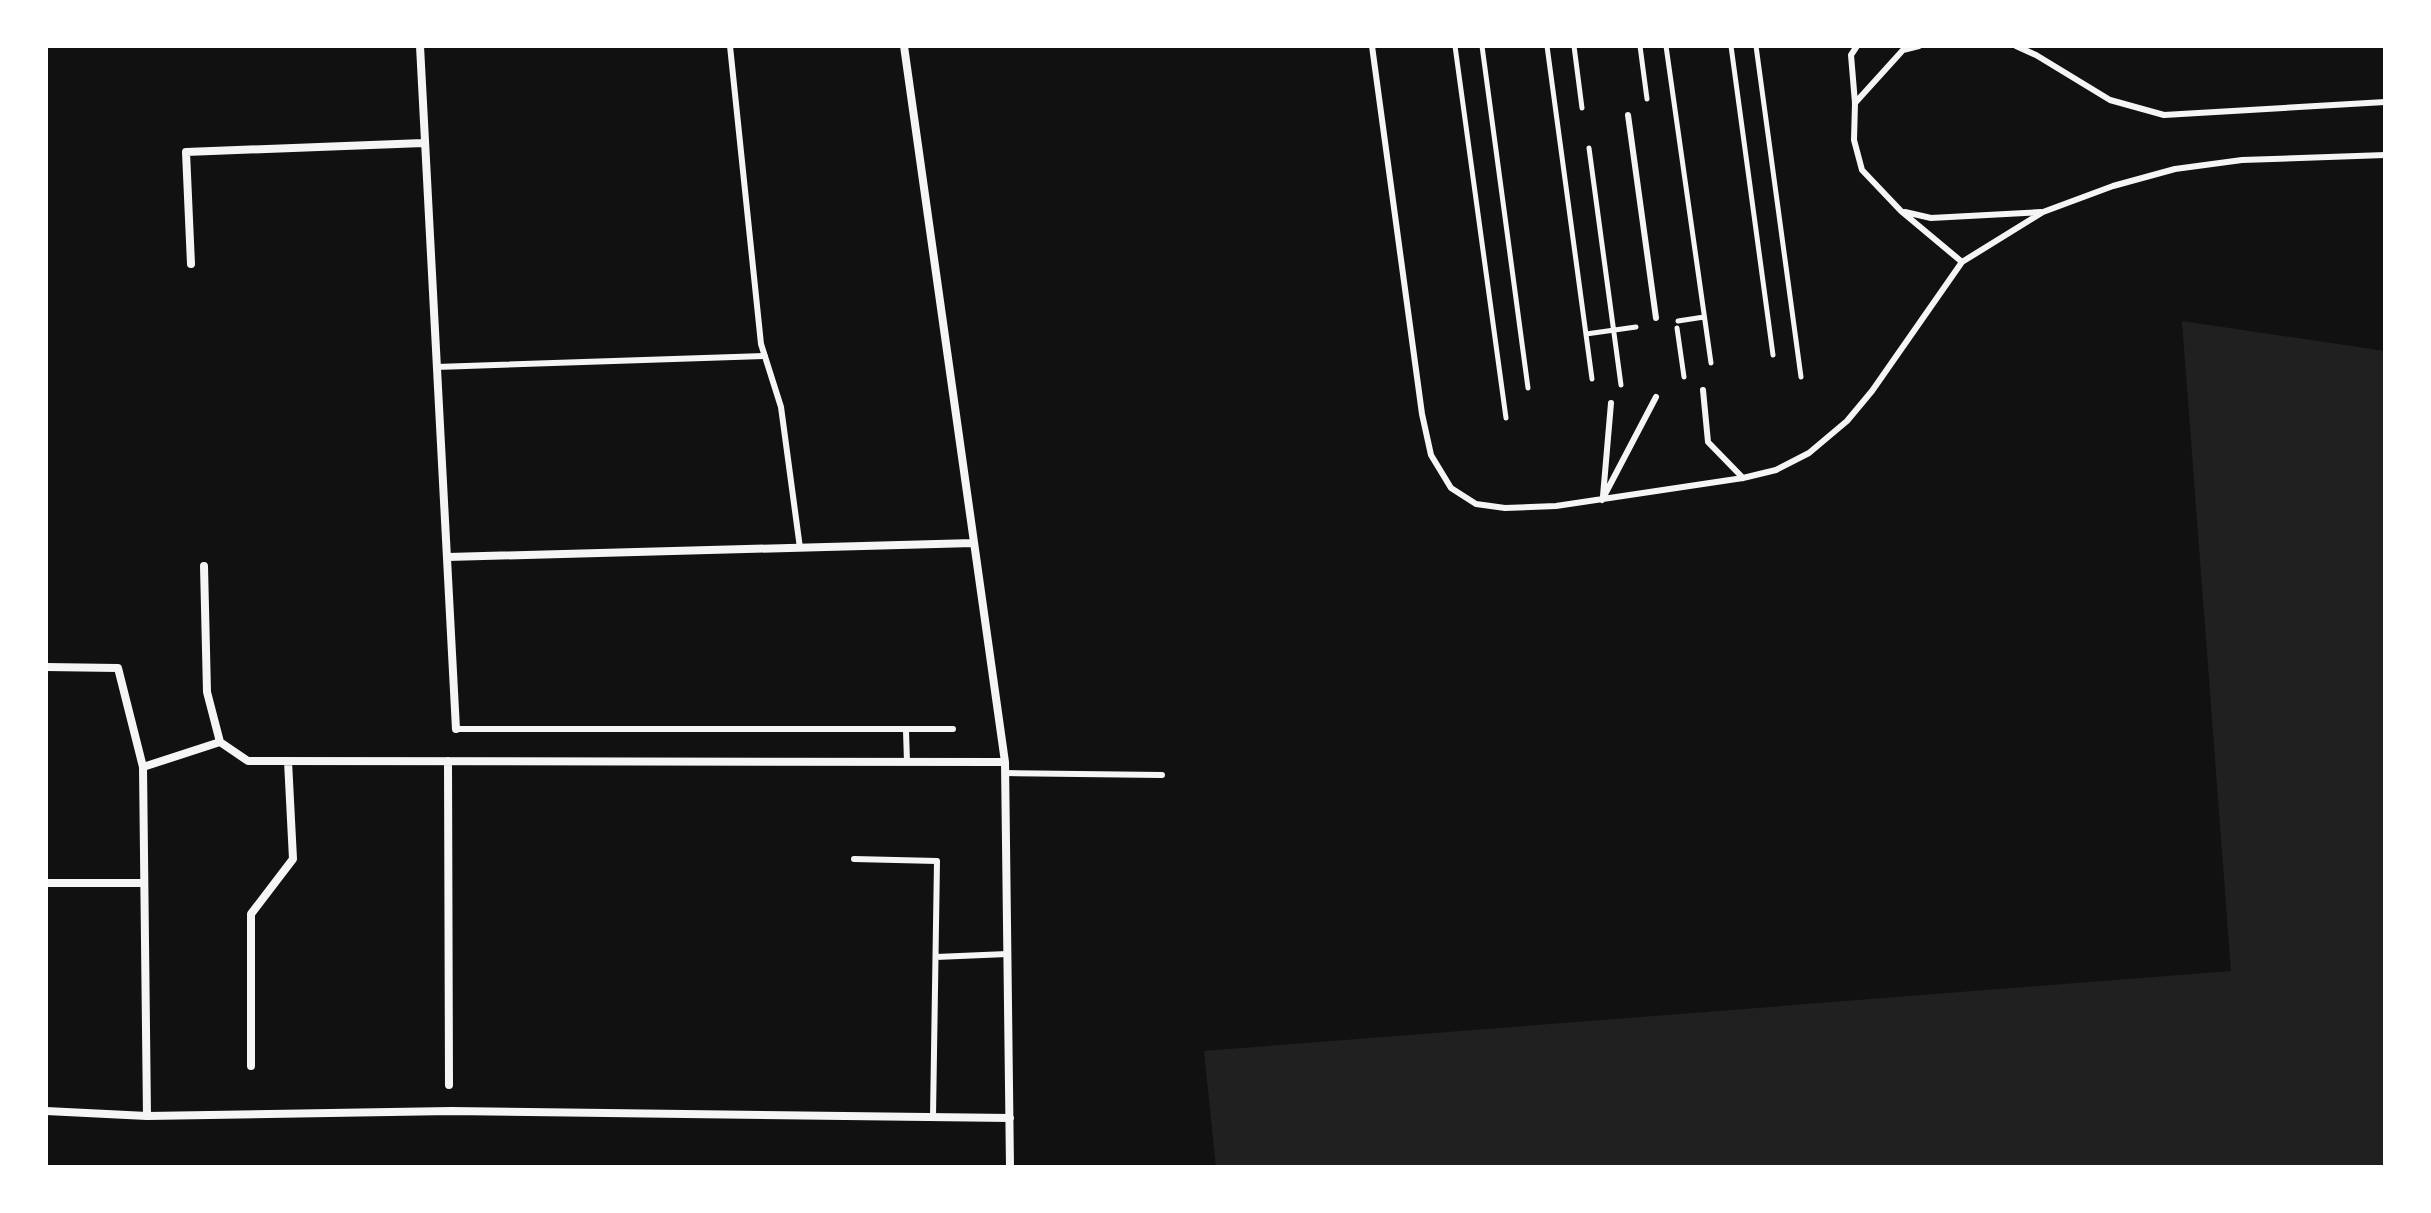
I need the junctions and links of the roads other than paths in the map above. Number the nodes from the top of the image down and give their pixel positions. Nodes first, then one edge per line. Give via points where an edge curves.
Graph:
1 (420, 46) edge
2 (730, 46) edge
3 (904, 46) edge
4 (1372, 46) edge
5 (1857, 46) edge
6 (1919, 46) edge
7 (2016, 46) edge
8 (2385, 102) edge
9 (1855, 103) junction
10 (1628, 115) dead end
11 (423, 143) junction
12 (2385, 155) edge
13 (1901, 211) junction
14 (2043, 212) junction
15 (1962, 262) junction
16 (191, 264) dead end
17 (1656, 318) dead end
18 (765, 356) junction
19 (436, 367) junction
20 (1703, 390) dead end
21 (1656, 397) dead end
22 (1611, 403) dead end
23 (1743, 478) junction
24 (1602, 500) junction
25 (973, 543) junction
26 (800, 548) junction
27 (448, 557) junction
28 (204, 566) dead end
29 (46, 667) edge
30 (456, 729) joint
31 (953, 729) dead end
32 (906, 731) junction
33 (220, 742) junction
34 (288, 761) junction
35 (448, 761) junction
36 (907, 762) junction
37 (1005, 762) junction
38 (143, 767) junction
39 (1005, 773) junction
40 (1162, 775) dead end
41 (854, 859) dead end
42 (46, 883) edge
43 (143, 883) junction
44 (1007, 954) junction
45 (936, 957) junction
46 (251, 1066) dead end
47 (449, 1085) dead end
48 (46, 1111) edge
49 (147, 1116) junction
50 (933, 1117) junction
51 (1010, 1118) junction
52 (1010, 1167) edge

1 - 11 street
2 - 18 lane
3 - 25 street
4 - 24 lane via 1431,455 1451,488 1476,504 1505,508
5 - 9 lane via 1851,55
6 - 9 lane via 1903,50
7 - 8 lane via 2110,100 2164,115
9 - 13 lane via 1854,140 1862,170
10 - 17 lane
11 - 16 street via 186,152
11 - 19 street
12 - 14 lane via 2242,160 2175,169
13 - 14 lane via 1931,218
13 - 15 lane
14 - 15 lane
15 - 23 lane via 1847,421 1809,453 1776,470
18 - 19 lane
18 - 26 lane via 781,407
19 - 27 street
20 - 23 lane via 1708,442
21 - 24 lane
22 - 24 lane
23 - 24 lane
25 - 26 street
25 - 37 street
26 - 27 street
27 - 30 street
28 - 33 street via 207,692
29 - 38 street via 118,668
30 - 32 lane
31 - 32 lane
32 - 36 lane
33 - 34 street via 248,761
33 - 38 street
34 - 35 street
34 - 46 street via 293,859 251,914
35 - 36 street
35 - 47 street
36 - 37 street
37 - 39 street
38 - 43 street
39 - 40 lane
39 - 44 street
41 - 45 lane via 937,861
42 - 43 street
43 - 49 street
44 - 45 lane
44 - 51 street
45 - 50 lane
48 - 49 street
49 - 50 street via 451,1111
50 - 51 street
51 - 52 street

